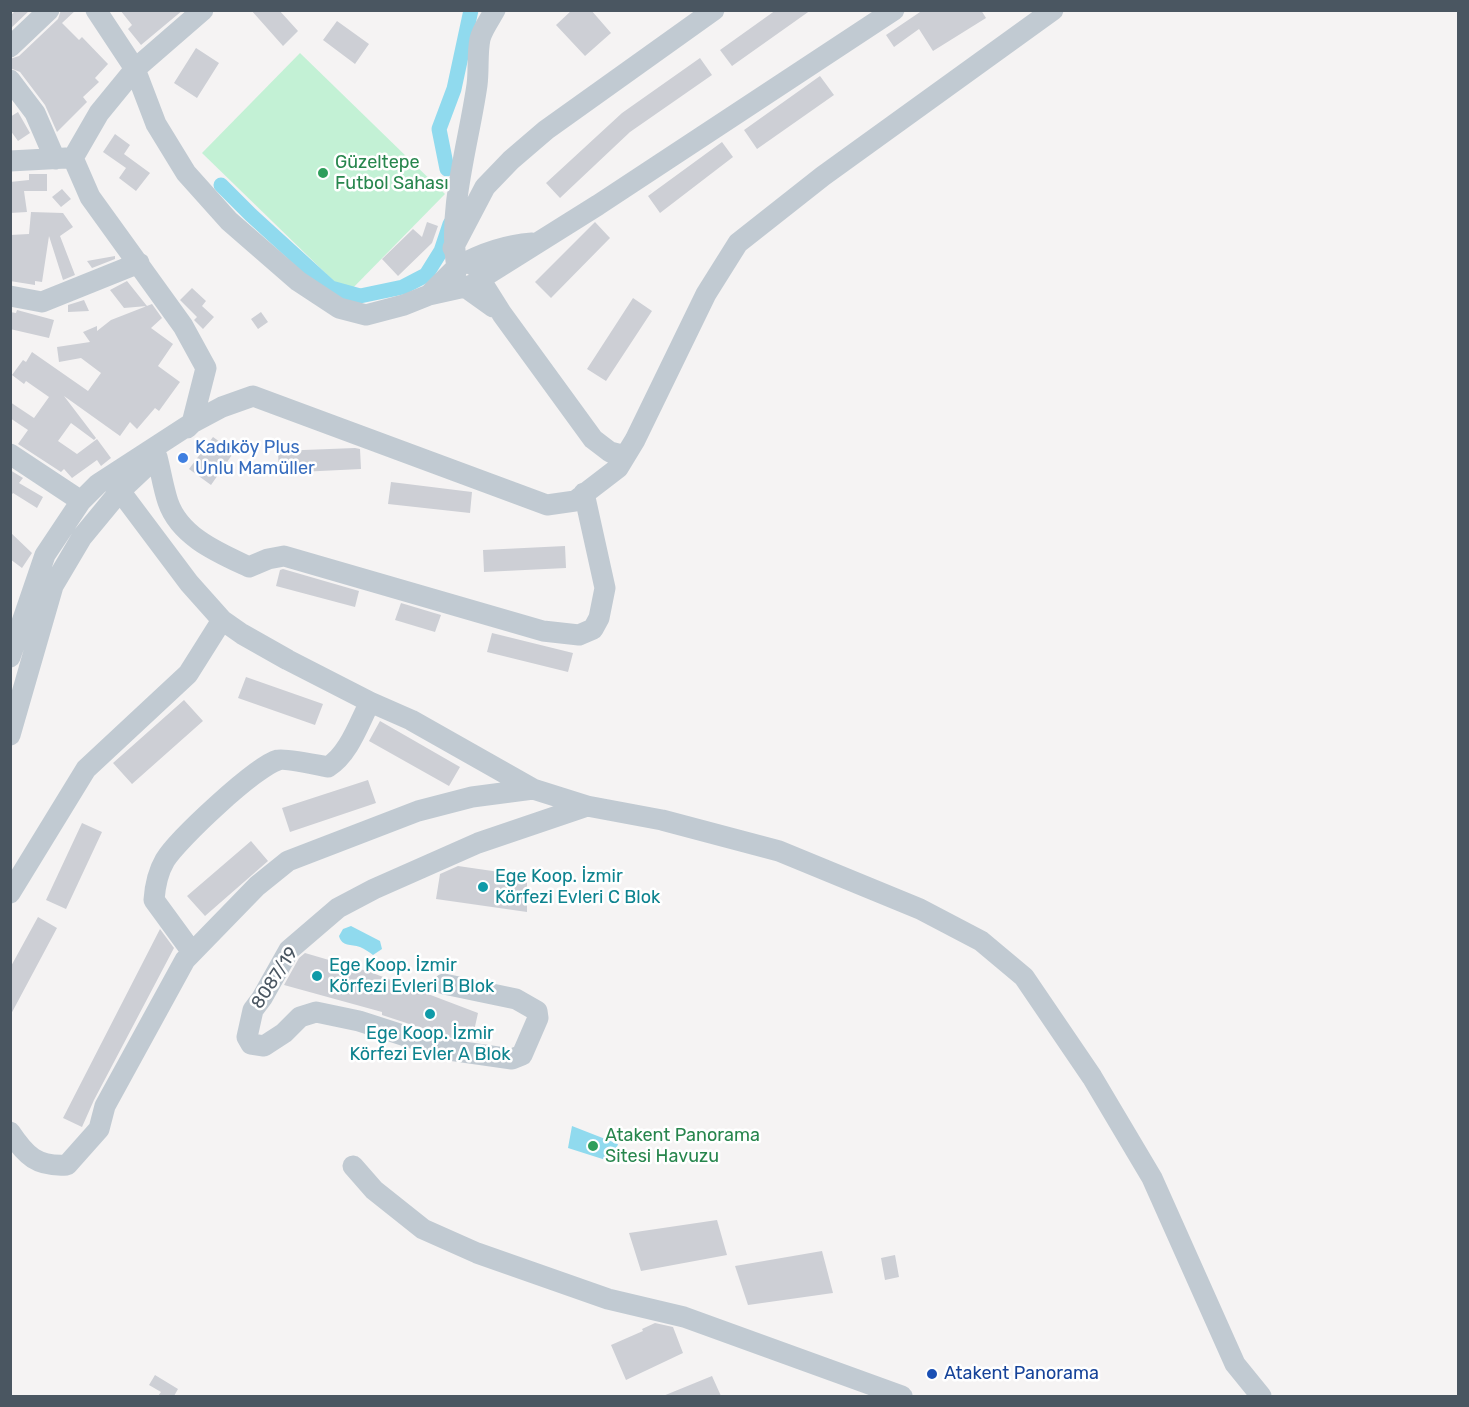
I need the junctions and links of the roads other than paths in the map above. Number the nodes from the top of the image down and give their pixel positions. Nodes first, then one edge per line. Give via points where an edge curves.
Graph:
1 (49, 10) edge
2 (96, 10) edge
3 (203, 10) edge
4 (714, 10) edge
5 (894, 10) edge
6 (1053, 10) edge
7 (489, 16) edge
8 (10, 47) edge
9 (135, 69) junction
10 (10, 80) edge
11 (64, 159) junction
12 (10, 161) edge
13 (536, 243) junction
14 (459, 258) junction
15 (139, 263) junction
16 (472, 283) junction
17 (429, 295) junction
18 (10, 296) edge
19 (192, 423) junction
20 (594, 439) junction
21 (10, 454) edge
22 (625, 456) junction
23 (157, 457) junction
24 (590, 489) junction
25 (120, 491) junction
26 (81, 501) junction
27 (222, 620) junction
28 (10, 657) edge
29 (370, 702) junction
30 (10, 735) edge
31 (533, 789) junction
32 (587, 806) junction
33 (10, 893) edge
34 (192, 952) junction
35 (444, 984) dead end
36 (10, 1132) edge
37 (353, 1166) dead end
38 (902, 1396) edge
39 (1261, 1396) edge

1 - 8 street
2 - 9 street
3 - 9 street
4 - 14 street via 546,130 511,160 485,187
5 - 13 street
6 - 22 street via 823,176 738,243 706,294
7 - 14 street via 481,37 468,144 459,182
9 - 11 street
9 - 17 street via 156,124 186,173 229,221 298,281 339,308 366,315
10 - 11 street
11 - 12 street
11 - 15 street
13 - 14 street via 510,245
13 - 16 street
14 - 16 street via 479,269
14 - 17 street
15 - 18 street via 42,302
15 - 19 street via 183,326 206,368
16 - 17 street
16 - 20 street via 502,314
19 - 23 street
19 - 24 street via 253,396 547,505 575,501
19 - 26 street via 99,484
20 - 22 street via 610,452
20 - 24 street via 598,462
21 - 26 street
22 - 24 street via 618,468
23 - 24 street via 169,504 178,519 211,549 249,567 284,556 543,631 579,634 593,629 605,588
23 - 25 street
25 - 27 street
25 - 30 street via 82,537 53,586
26 - 28 street via 45,555
27 - 29 street
27 - 33 street via 188,674 86,769
29 - 31 street via 411,720
29 - 34 street via 342,755 333,764 328,767 280,759 259,769 180,840 164,861 154,900
31 - 32 street
31 - 34 street via 472,797 418,812 288,861 257,886
32 - 35 street, 8087/19 via 478,843 338,908 289,950 253,1010 247,1037 251,1044 264,1046 300,1017 316,1012 359,1021 449,1050 512,1059 522,1055 538,1018 537,1011 516,999
32 - 39 street via 662,820 779,850 921,909 981,941 1024,977 1092,1077 1152,1178 1235,1364
34 - 36 street via 184,960 105,1106 99,1130 67,1165 51,1166 31,1159
37 - 38 street via 374,1190 423,1229 477,1253 608,1299 684,1317

